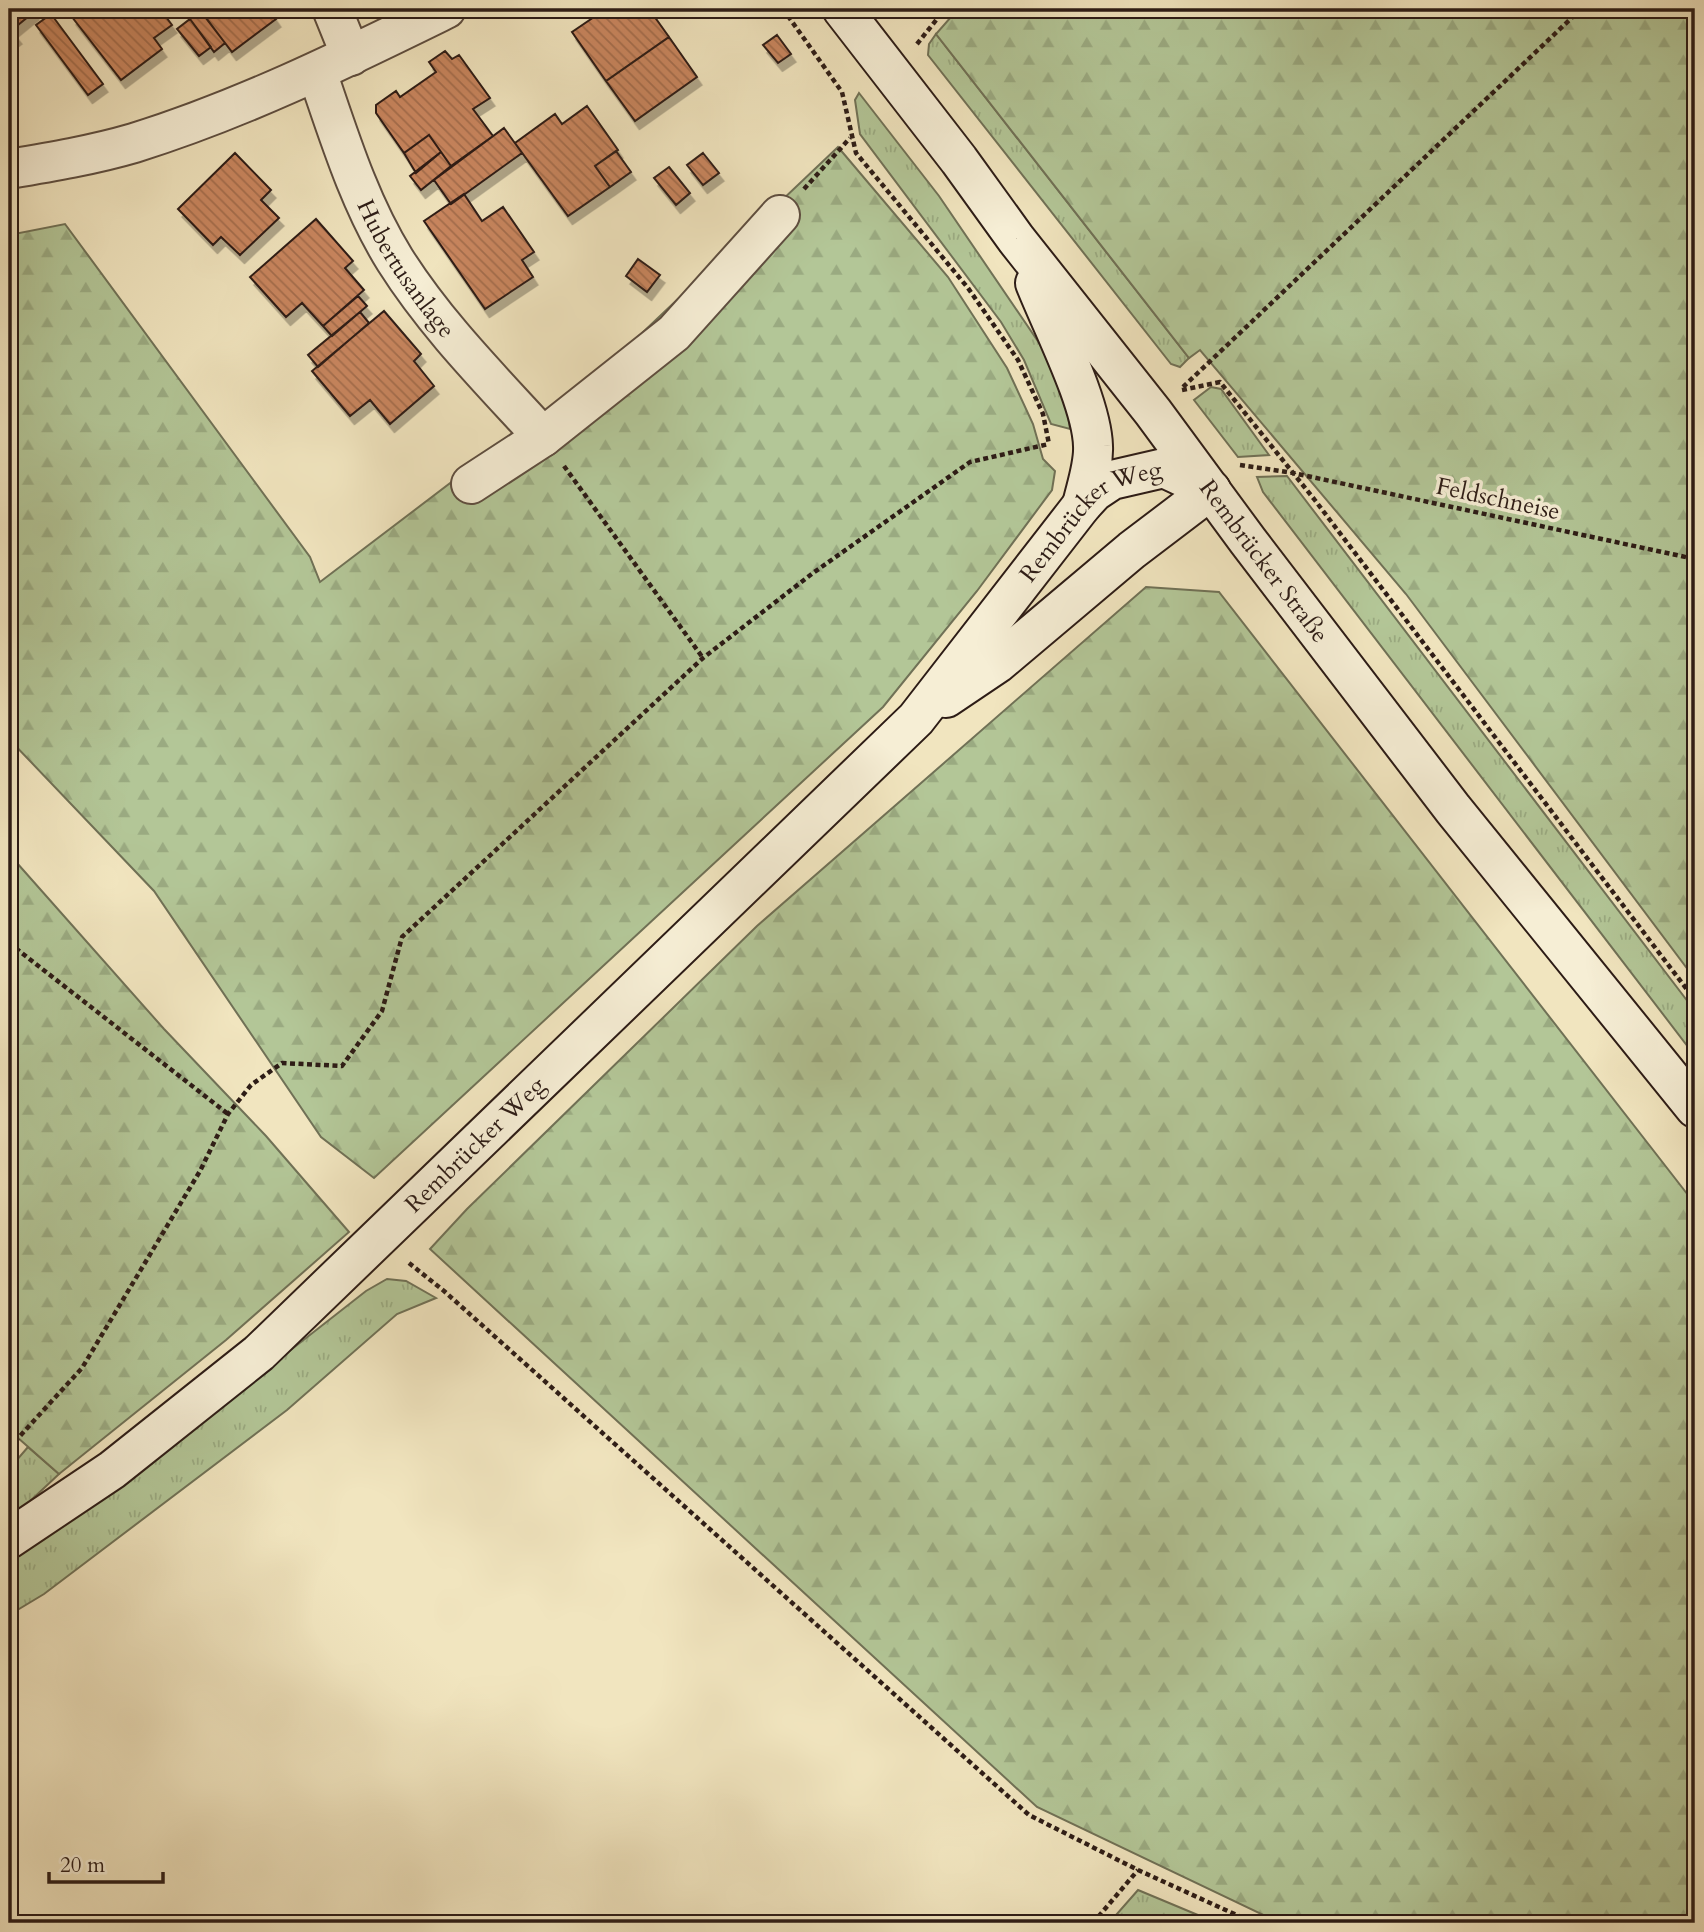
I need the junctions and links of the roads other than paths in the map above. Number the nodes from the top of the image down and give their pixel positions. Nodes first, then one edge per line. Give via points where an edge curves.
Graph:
1 (332, 9) edge
2 (446, 9) edge
3 (842, 9) edge
4 (351, 56) junction
5 (317, 72) junction
6 (9, 169) edge
7 (780, 215) road end
8 (1016, 239) junction
9 (543, 436) junction
10 (1225, 477) junction
11 (471, 484) dead end
12 (1082, 505) junction
13 (916, 719) junction
14 (1695, 1108) edge
15 (9, 1539) edge

1 - 4 street
2 - 4 street
3 - 8 street, Rembrücker Straße
4 - 5 street
5 - 6 street via 242,105 132,143
5 - 9 street, Hubertusanlage via 351,169 394,257 439,321
7 - 9 street via 674,333
8 - 10 street, Rembrücker Straße via 1153,412
8 - 12 street via 1091,428 1094,449
9 - 11 street
10 - 12 street, Rembrücker Weg via 1164,468 1112,480
10 - 13 street, Rembrücker Weg via 998,663
10 - 14 street, Rembrücker Straße via 1453,809
12 - 13 street, Rembrücker Weg
13 - 15 street, Rembrücker Weg via 259,1353 112,1470

